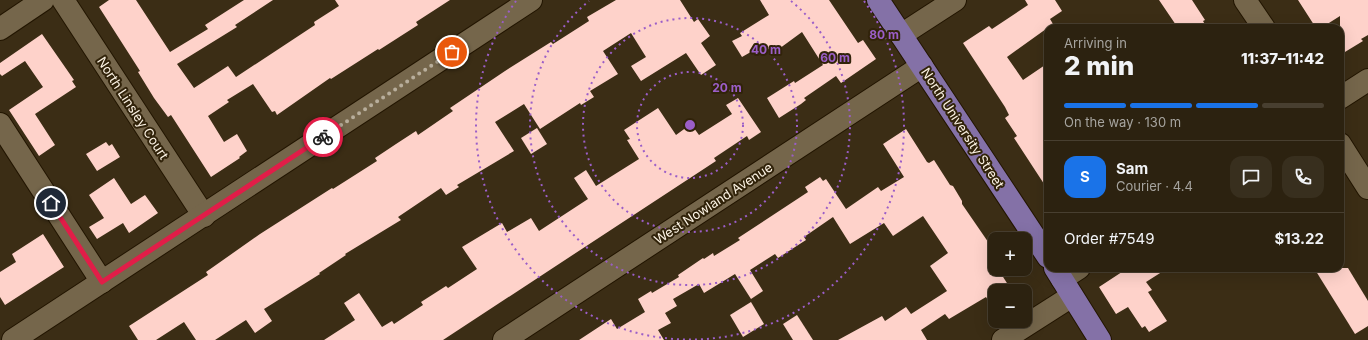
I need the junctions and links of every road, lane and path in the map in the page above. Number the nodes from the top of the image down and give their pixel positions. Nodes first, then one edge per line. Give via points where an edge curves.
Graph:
1 (43, 0) edge
2 (63, 0) edge
3 (531, 0) edge
4 (878, 0) edge
5 (954, 0) edge
6 (1246, 0) edge
7 (1261, 24) edge
8 (0, 28) edge
9 (901, 35) junction
10 (922, 66) junction
11 (1368, 80) edge
12 (1344, 95) edge
13 (0, 124) edge
14 (1344, 150) edge
15 (1368, 188) edge
16 (204, 216) junction
17 (1044, 251) edge
18 (1067, 278) edge
19 (102, 282) junction
20 (13, 340) edge
21 (504, 340) edge
22 (1003, 340) edge
23 (1100, 340) edge

1 - 8 street
2 - 16 street, North Linsley Court
3 - 16 street
4 - 9 main road, North University Street
5 - 9 street
6 - 7 street
9 - 10 main road, North University Street
10 - 17 main road, North University Street
10 - 21 street, West Nowland Avenue
11 - 12 street
13 - 19 street
14 - 15 street
16 - 19 street
18 - 22 street
18 - 23 main road
19 - 20 street

